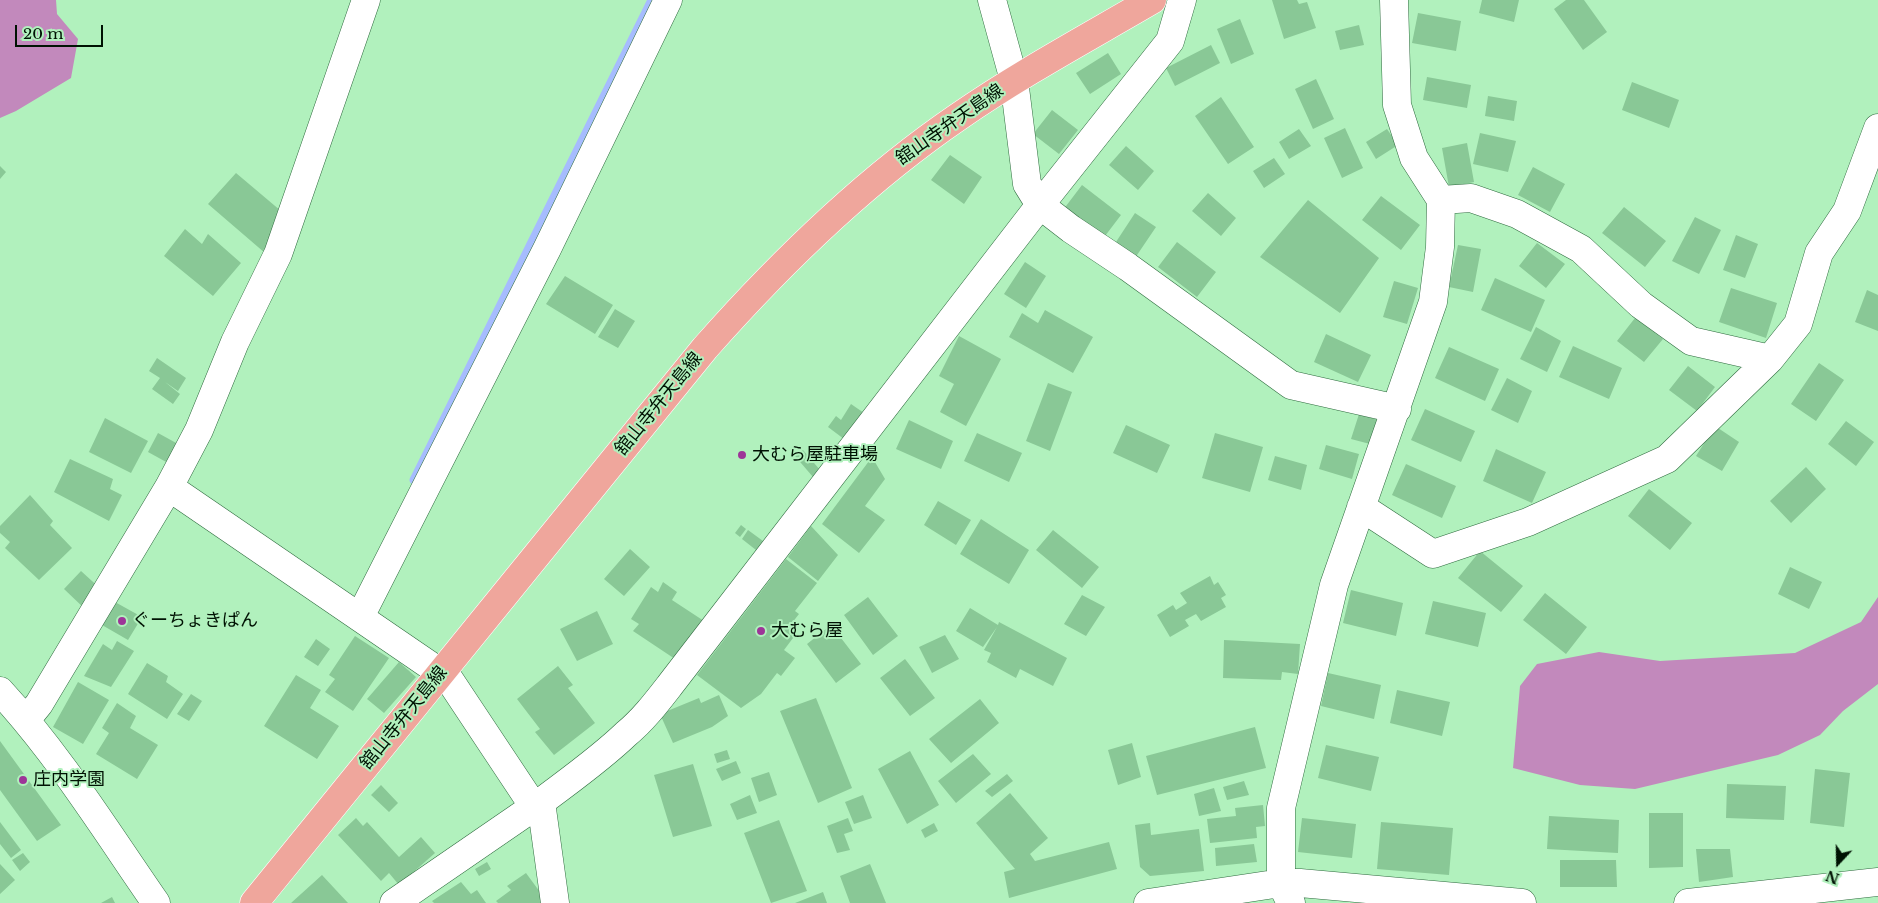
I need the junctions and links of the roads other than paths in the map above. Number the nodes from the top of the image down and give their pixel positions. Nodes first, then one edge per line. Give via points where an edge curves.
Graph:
1 (366, 0) edge
2 (668, 0) edge
3 (992, 0) edge
4 (1152, 0) edge
5 (1182, 0) edge
6 (1394, 0) edge
7 (1014, 80) junction
8 (1878, 128) edge
9 (1440, 200) junction
10 (1040, 204) junction
11 (1770, 359) junction
12 (1397, 409) junction
13 (169, 487) junction
14 (1361, 507) junction
15 (360, 617) junction
16 (442, 671) junction
17 (0, 691) edge
18 (26, 720) junction
19 (538, 805) junction
20 (1878, 882) edge
21 (1286, 893) edge
22 (156, 903) edge
23 (254, 903) edge
24 (394, 903) edge
25 (554, 903) edge
26 (1148, 903) edge
27 (1522, 903) edge
28 (1688, 903) edge

1 - 13 street via 278,254 235,342 199,430
2 - 15 street via 547,249
3 - 7 street
4 - 7 main road, 舘山寺弁天島線
5 - 10 street via 1170,41
6 - 9 street via 1397,105 1414,158
7 - 10 street via 1028,184
7 - 16 main road, 舘山寺弁天島線 via 957,117 849,201 750,296
8 - 11 street via 1847,211 1819,253 1798,324
9 - 11 street via 1471,198 1517,214 1581,249 1641,305 1691,341
9 - 12 street via 1440,247 1433,302
10 - 12 street via 1291,385
10 - 19 street via 650,710 603,754
11 - 14 street via 1667,459 1528,522 1433,554
12 - 14 street
13 - 15 street
13 - 18 street via 39,704
14 - 21 street via 1334,585 1280,808
15 - 16 street
16 - 19 street
16 - 23 main road, 舘山寺弁天島線
17 - 18 street
18 - 22 street
19 - 24 street
19 - 25 street
20 - 28 street
21 - 26 street
21 - 27 street via 1300,883

